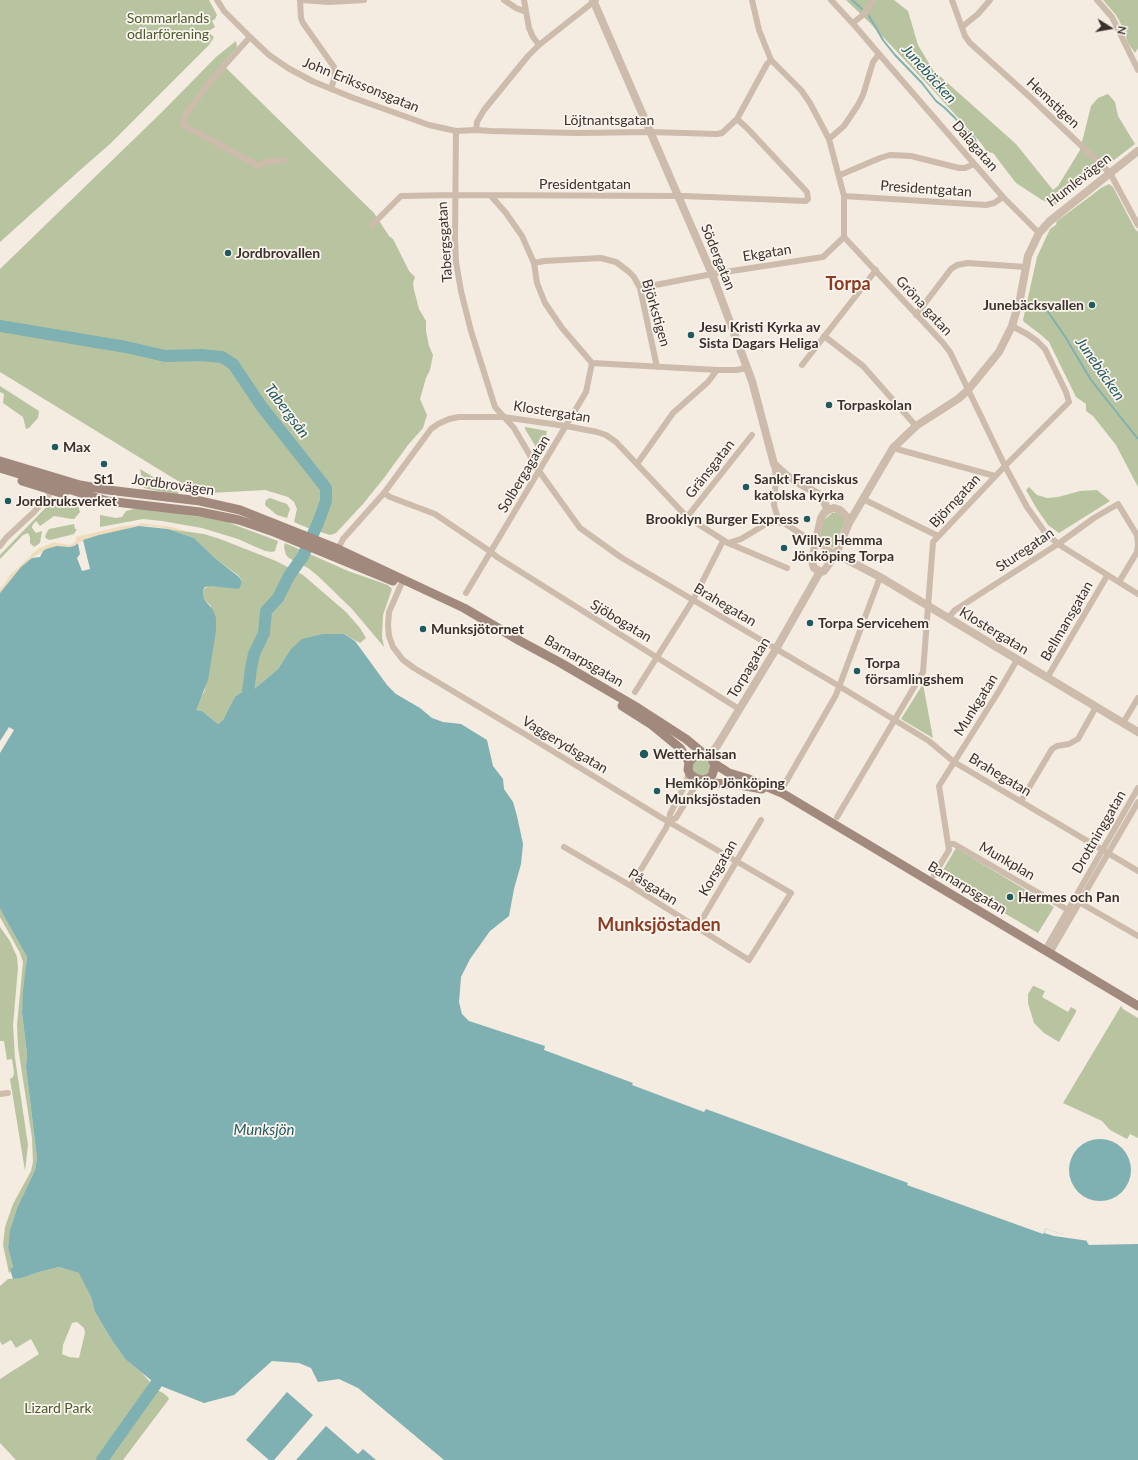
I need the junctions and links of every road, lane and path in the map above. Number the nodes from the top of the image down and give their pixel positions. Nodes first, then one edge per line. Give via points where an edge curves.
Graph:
1 (217, 0) edge
2 (301, 0) edge
3 (364, 0) edge
4 (504, 0) edge
5 (524, 0) edge
6 (752, 0) edge
7 (831, 0) edge
8 (874, 0) edge
9 (952, 0) edge
10 (990, 0) edge
11 (1097, 0) edge
12 (594, 1) edge
13 (526, 12) junction
14 (853, 23) junction
15 (962, 27) junction
16 (250, 37) junction
17 (539, 45) junction
18 (879, 54) junction
19 (771, 60) junction
20 (1138, 66) edge
21 (331, 89) junction
22 (736, 119) junction
23 (476, 130) junction
24 (456, 131) junction
25 (650, 132) junction
26 (829, 139) junction
27 (1138, 151) edge
28 (285, 160) dead end
29 (974, 164) junction
30 (1110, 173) junction
31 (840, 175) junction
32 (454, 195) junction
33 (491, 196) junction
34 (678, 196) junction
35 (844, 196) junction
36 (1003, 197) junction
37 (372, 225) dead end
38 (1138, 225) edge
39 (1039, 233) junction
40 (844, 237) junction
41 (534, 263) junction
42 (1025, 267) junction
43 (876, 270) junction
44 (712, 274) junction
45 (640, 288) junction
46 (916, 315) junction
47 (1012, 326) junction
48 (824, 336) junction
49 (592, 363) junction
50 (802, 365) dead end
51 (657, 367) junction
52 (747, 368) junction
53 (717, 370) junction
54 (968, 390) junction
55 (503, 417) junction
56 (566, 426) junction
57 (916, 426) junction
58 (752, 435) dead end
59 (893, 448) junction
60 (0, 461) edge
61 (637, 464) junction
62 (774, 464) junction
63 (1005, 466) junction
64 (0, 468) edge
65 (539, 471) junction
66 (0, 475) edge
67 (995, 476) junction
68 (52, 491) junction
69 (384, 493) junction
70 (863, 499) junction
71 (107, 501) junction
72 (857, 509) junction
73 (828, 510) junction
74 (844, 514) junction
75 (688, 517) junction
76 (783, 523) junction
77 (849, 523) junction
78 (938, 536) junction
79 (299, 538) junction
80 (726, 542) junction
81 (816, 543) junction
82 (1058, 544) junction
83 (0, 546) edge
84 (322, 547) junction
85 (338, 549) junction
86 (491, 552) junction
87 (836, 554) junction
88 (334, 558) junction
89 (812, 561) junction
90 (787, 568) dead end
91 (821, 572) junction
92 (1107, 576) junction
93 (880, 577) junction
94 (402, 582) junction
95 (1119, 582) junction
96 (809, 592) junction
97 (466, 593) dead end
98 (1138, 594) edge
99 (694, 600) junction
100 (927, 605) junction
101 (948, 618) junction
102 (776, 649) junction
103 (657, 657) junction
104 (1017, 660) junction
105 (1047, 678) junction
106 (839, 686) junction
107 (635, 692) dead end
108 (1138, 698) edge
109 (1096, 707) junction
110 (739, 709) junction
111 (894, 720) junction
112 (1123, 723) junction
113 (1138, 732) edge
114 (706, 755) junction
115 (689, 762) junction
116 (954, 762) junction
117 (715, 764) junction
118 (690, 773) junction
119 (701, 780) junction
120 (1138, 788) edge
121 (782, 790) junction
122 (1021, 801) junction
123 (1136, 801) edge
124 (837, 817) dead end
125 (761, 820) dead end
126 (669, 822) junction
127 (948, 844) junction
128 (564, 848) dead end
129 (1105, 851) junction
130 (736, 860) junction
131 (1138, 871) edge
132 (934, 875) dead end
133 (631, 886) junction
134 (1077, 900) junction
135 (1071, 912) junction
136 (697, 928) junction
137 (1138, 936) edge
138 (1047, 952) junction
139 (749, 960) joint
140 (1138, 1006) edge
141 (8, 1093) dead end
142 (0, 1094) edge

1 - 16 street, John Erikssonsgatan via 224,11
2 - 3 street
2 - 21 street via 300,18 334,67 336,76
4 - 13 street
5 - 13 street
6 - 19 street via 759,30
7 - 14 street, Dalagatan
8 - 14 street via 864,14
9 - 15 street, Hemstigen
10 - 15 street
11 - 20 street via 1112,17
12 - 17 street
12 - 25 street, Södergatan
13 - 17 street via 529,28
14 - 18 street, Dalagatan
15 - 30 street, Hemstigen via 970,43
16 - 21 street, John Erikssonsgatan via 288,68
16 - 28 street via 215,76 184,117 183,124 259,166 264,162
17 - 23 street via 491,100 477,122
18 - 26 street via 873,62 858,105 844,126
18 - 29 street, Dalagatan
19 - 22 street, Löjtnantsgatan
19 - 26 street via 801,90
21 - 24 street, John Erikssonsgatan via 429,125
22 - 25 street, Löjtnantsgatan via 722,133 717,134
22 - 34 street, Presidentgatan via 807,192 808,199 803,201
23 - 24 street, John Erikssonsgatan
23 - 25 street, Löjtnantsgatan
24 - 32 street, Tabergsgatan
25 - 34 street, Södergatan
26 - 31 street
27 - 30 street, Humlevägen
29 - 31 street via 959,168 911,156 890,155
29 - 36 street, Dalagatan
30 - 38 street, Hemstigen
30 - 39 street, Humlevägen via 1050,221
31 - 35 street
32 - 33 street, Presidentgatan
32 - 37 street, Presidentgatan via 401,196
32 - 55 street, Tabergsgatan via 456,262 461,291 495,407
33 - 34 street, Presidentgatan
33 - 41 street via 518,230
34 - 44 street, Södergatan
35 - 36 street, Presidentgatan via 986,205
35 - 40 street
36 - 39 street, Dalagatan
39 - 42 street
40 - 43 street, Gröna gatan
40 - 44 street, Ekgatan via 823,257
41 - 45 street, Björkstigen via 593,257 609,259 628,270
41 - 49 street via 537,283 545,303 562,328
42 - 46 street via 968,263 957,265 951,269
42 - 47 street via 1020,299
43 - 46 street, Gröna gatan
43 - 48 street
44 - 45 street, Ekgatan
44 - 52 street, Södergatan
45 - 51 street, Björkstigen
46 - 54 street, Gröna gatan via 946,347
47 - 54 street via 999,352
47 - 63 street, Björngatan via 1027,334 1045,349 1069,402
48 - 50 street
48 - 57 street via 863,366
49 - 51 street
49 - 56 street, Solbergagatan via 586,392
51 - 53 street
52 - 53 street
52 - 62 street, Södergatan
53 - 61 street via 708,382 673,413
54 - 57 street
54 - 63 street, Gröna gatan
55 - 56 street, Klostergatan
55 - 65 street, Brahegatan via 514,428
55 - 69 street, Klostergatan via 459,417 438,424 431,429
56 - 61 street, Klostergatan via 606,435
56 - 65 street, Solbergagatan
57 - 59 street
58 - 75 street, Gränsgatan
59 - 67 street
59 - 70 street
60 - 79 main road, Jordbrovägen via 80,485 200,501 240,510
61 - 75 street, Klostergatan
62 - 73 street via 786,475 818,494
62 - 76 street via 774,505 778,519
63 - 67 street, Björngatan
63 - 82 street, Gröna gatan via 1027,507 1044,531
64 - 71 main road, Jordbrovägen
65 - 86 street, Solbergagatan
65 - 99 street, Brahegatan via 580,528 622,558
66 - 68 main road
67 - 78 street, Björngatan
68 - 71 main road
68 - 83 street
69 - 85 street, Klostergatan via 343,539
69 - 86 street, Sjöbogatan via 435,514
70 - 72 street
70 - 78 street
71 - 79 main road, Jordbrovägen via 200,512 239,520
72 - 74 street
72 - 77 street
73 - 74 street via 834,508
73 - 81 street, Torpagatan via 821,518
74 - 77 street
75 - 80 street, Klostergatan
76 - 80 street via 766,524 742,539
76 - 81 street
77 - 87 street, Torpagatan
78 - 100 street, Björngatan via 933,542
79 - 84 main road, Jordbrovägen
80 - 90 street, Klostergatan
80 - 99 street
81 - 87 street
81 - 89 street, Torpagatan
82 - 92 street, Gröna gatan
82 - 95 street, Sturegatan via 1094,518 1120,505 1137,535 1138,546
82 - 101 street, Sturegatan via 955,610
84 - 85 main road, Jordbrovägen
84 - 88 main road, Jordbrovägen
85 - 88 street, Klostergatan
85 - 94 main road, Barnarpsgatan
86 - 97 street, Solbergagatan
86 - 103 street, Sjöbogatan
87 - 91 street, Torpagatan
87 - 93 street, Klostergatan
88 - 94 main road, Barnarpsgatan
89 - 91 street via 814,568
89 - 96 street, Torpagatan
91 - 96 street, Torpagatan
92 - 95 street, Gröna gatan
92 - 105 street, Bellmansgatan
93 - 100 street, Klostergatan
93 - 106 street
94 - 114 main road, Barnarpsgatan via 464,608 560,662 638,708
94 - 115 main road, Barnarpsgatan via 450,605 626,708 680,748
94 - 126 street, Vaggerydsgatan via 389,612 388,625 391,642 403,660
95 - 98 street, Gröna gatan
96 - 102 street, Torpagatan
99 - 102 street, Brahegatan
99 - 103 street
100 - 101 street, Klostergatan
100 - 111 street, Björngatan via 923,672
101 - 104 street, Klostergatan
102 - 106 street, Brahegatan
102 - 110 street, Torpagatan
103 - 107 street
103 - 110 street, Sjöbogatan
104 - 105 street, Klostergatan
104 - 116 street, Munkgatan
105 - 109 street, Klostergatan
106 - 111 street, Brahegatan
106 - 121 street
108 - 112 street
109 - 112 street, Klostergatan
109 - 122 street via 1078,739 1052,749
110 - 114 street, Torpagatan
111 - 116 street, Brahegatan via 928,741
111 - 124 street, Björngatan
112 - 113 street, Klostergatan
114 - 115 main road via 695,755
114 - 117 main road
115 - 118 main road
116 - 122 street, Brahegatan
116 - 127 street, Munkgatan via 939,786
117 - 119 main road via 712,775
117 - 121 main road, Barnarpsgatan via 729,773
118 - 119 main road
118 - 126 street via 670,814
119 - 121 main road, Barnarpsgatan
119 - 126 street via 676,818
120 - 123 street, Drottninggatan
121 - 138 main road, Barnarpsgatan
122 - 129 street, Brahegatan
123 - 129 street, Drottninggatan
125 - 130 street, Korsgatan
126 - 130 street, Vaggerydsgatan
126 - 133 street
127 - 132 street via 949,850
127 - 135 street, Munkplan via 954,844
128 - 133 street, Påsgatan
129 - 131 street, Brahegatan
129 - 134 street, Drottninggatan
130 - 136 street, Korsgatan
130 - 139 street, Vaggerydsgatan via 791,893
133 - 136 street, Påsgatan
134 - 135 street, Drottninggatan
134 - 137 street
135 - 138 street, Drottninggatan
136 - 139 street, Påsgatan
138 - 140 main road, Barnarpsgatan
141 - 142 street

